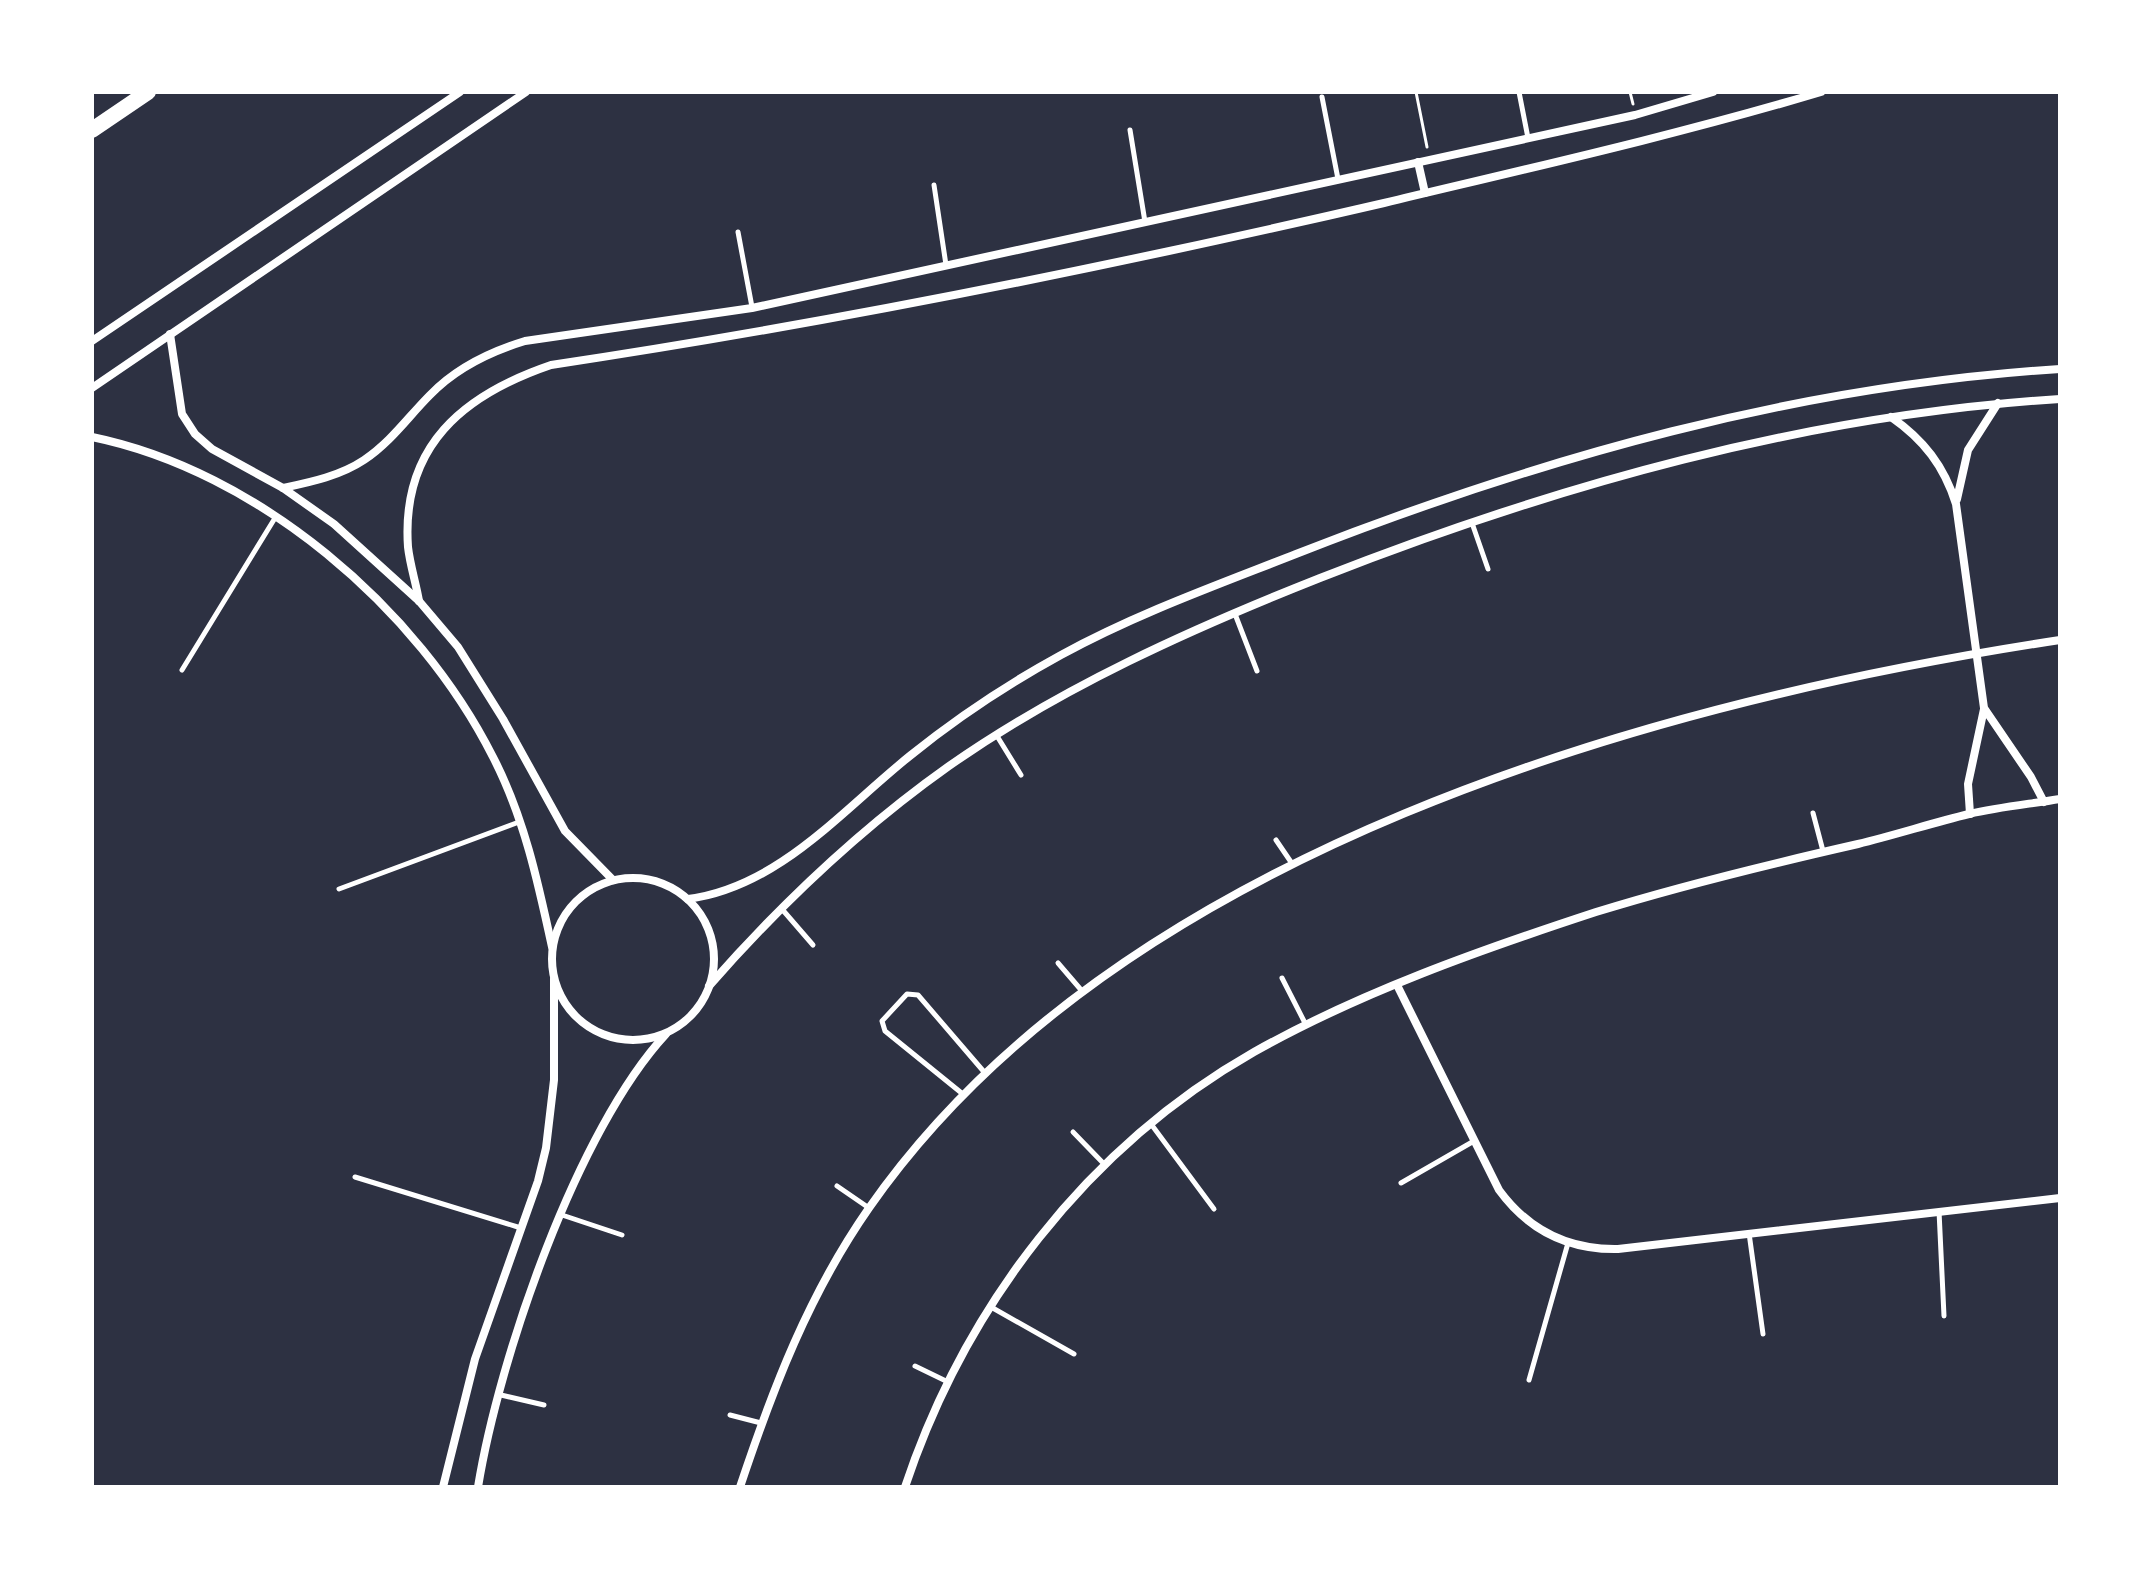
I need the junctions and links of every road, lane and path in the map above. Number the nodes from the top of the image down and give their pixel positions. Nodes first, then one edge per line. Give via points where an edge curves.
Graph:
1 (148, 92) edge
2 (460, 92) edge
3 (526, 92) edge
4 (1416, 92) edge
5 (1519, 92) edge
6 (1713, 92) edge
7 (1821, 92) edge
8 (1322, 97) dead end
9 (92, 130) edge
10 (1130, 130) dead end
11 (1528, 138) junction
12 (1430, 159) junction
13 (1418, 162) junction
14 (1338, 179) junction
15 (934, 185) dead end
16 (1425, 193) junction
17 (1145, 222) junction
18 (738, 232) dead end
19 (946, 266) junction
20 (752, 308) junction
21 (170, 334) junction
22 (92, 341) edge
23 (2060, 369) edge
24 (92, 388) edge
25 (2060, 399) edge
26 (1998, 403) junction
27 (1890, 417) junction
28 (92, 437) edge
29 (283, 488) junction
30 (1956, 504) junction
31 (275, 518) junction
32 (1472, 523) junction
33 (1488, 569) dead end
34 (419, 601) junction
35 (1235, 614) junction
36 (2060, 640) edge
37 (1975, 655) junction
38 (182, 670) dead end
39 (1257, 671) dead end
40 (1984, 708) junction
41 (997, 736) junction
42 (1021, 775) dead end
43 (2060, 799) edge
44 (2044, 802) junction
45 (1813, 813) dead end
46 (1970, 814) junction
47 (520, 822) junction
48 (1276, 840) dead end
49 (1823, 851) junction
50 (1293, 865) junction
51 (613, 880) junction
52 (339, 889) dead end
53 (688, 899) junction
54 (781, 908) junction
55 (813, 945) dead end
56 (552, 947) junction
57 (1058, 963) dead end
58 (1282, 978) dead end
59 (554, 979) junction
60 (1397, 985) junction
61 (709, 986) junction
62 (1082, 991) junction
63 (1306, 1025) junction
64 (668, 1032) junction
65 (985, 1073) junction
66 (964, 1095) junction
67 (1151, 1124) junction
68 (1073, 1132) dead end
69 (1474, 1141) junction
70 (1105, 1165) junction
71 (355, 1177) dead end
72 (1401, 1183) dead end
73 (837, 1186) dead end
74 (2060, 1198) edge
75 (869, 1208) junction
76 (1214, 1209) dead end
77 (1939, 1211) junction
78 (562, 1215) junction
79 (522, 1228) junction
80 (1749, 1233) junction
81 (622, 1235) dead end
82 (1568, 1243) junction
83 (988, 1306) junction
84 (1944, 1316) dead end
85 (1763, 1334) dead end
86 (1074, 1354) dead end
87 (915, 1366) dead end
88 (1529, 1380) dead end
89 (948, 1382) junction
90 (501, 1395) junction
91 (544, 1405) dead end
92 (730, 1415) dead end
93 (761, 1423) junction
94 (443, 1487) edge
95 (478, 1487) edge
96 (740, 1487) edge
97 (905, 1487) edge

1 - 9 highway
2 - 22 street
3 - 21 street
4 - 12 path
5 - 11 lane
6 - 11 street
7 - 16 street
8 - 14 lane
10 - 17 lane
11 - 12 street
12 - 13 street
13 - 14 street
13 - 16 street
14 - 17 street
15 - 19 lane
16 - 34 street via 1222,241 764,333 551,365 499,384 455,416 424,459 414,486 408,548
17 - 19 street
18 - 20 lane
19 - 20 street
20 - 29 street via 498,349 450,377 363,461
21 - 24 street
21 - 29 street via 188,425 203,443
23 - 53 street via 1885,385 1707,421 1504,479 1342,536 1064,653 947,727 763,875 727,891
25 - 26 street
26 - 27 street
26 - 30 street via 1968,450
27 - 30 street via 1932,454
27 - 32 street via 1686,459
28 - 31 street via 188,470
29 - 34 street via 334,524
30 - 37 street
31 - 38 lane
31 - 47 street via 374,596 434,662 493,757
32 - 33 lane
32 - 35 street
34 - 51 street via 458,647 565,831
35 - 39 lane
35 - 41 street via 1121,665
36 - 37 street
37 - 40 street
37 - 50 street via 1816,686 1565,755 1356,834
40 - 44 street
40 - 46 street via 1968,784
41 - 42 lane
41 - 54 street via 877,821
43 - 44 street
44 - 46 street
45 - 49 lane
46 - 49 street
47 - 52 lane
47 - 56 street
48 - 50 lane
49 - 60 street via 1627,902
50 - 62 street via 1146,945
51 - 53 street via 645,879
51 - 56 street via 573,905
53 - 61 street via 712,939
54 - 55 lane
54 - 61 street
56 - 59 street
57 - 62 lane
58 - 63 lane
59 - 64 street via 578,1019 605,1035 637,1040
59 - 79 street via 551,1114
60 - 63 street
60 - 69 street
61 - 64 street via 693,1013
62 - 65 street
63 - 67 street via 1251,1054
64 - 78 street via 616,1101
65 - 66 street
65 - 66 lane via 918,995 907,994 886,1013 885,1031
66 - 75 street
67 - 70 street
67 - 76 lane
68 - 70 lane
69 - 72 lane
69 - 82 street via 1510,1205 1538,1229
70 - 83 street via 1037,1240
71 - 79 lane
73 - 75 lane
74 - 77 street
75 - 93 street via 800,1325
77 - 80 street
77 - 84 lane
78 - 81 lane
78 - 90 street
79 - 94 street via 475,1359
80 - 82 street via 1618,1249
80 - 85 lane
82 - 88 lane
83 - 86 lane
83 - 89 street
87 - 89 lane
89 - 97 street
90 - 91 lane
90 - 95 street
92 - 93 lane
93 - 96 street

